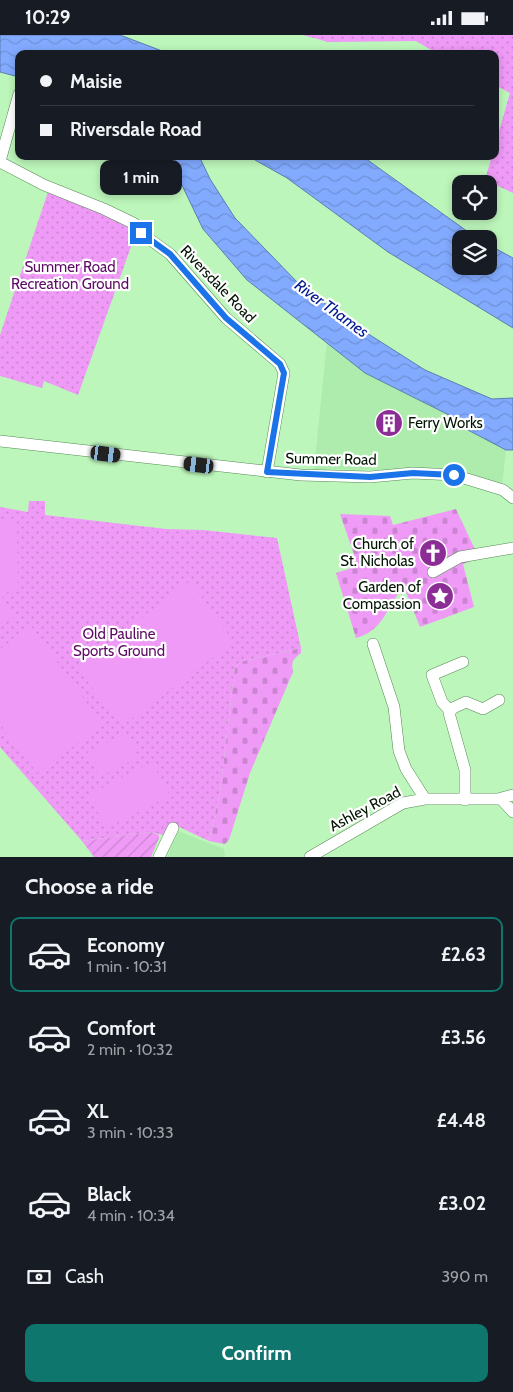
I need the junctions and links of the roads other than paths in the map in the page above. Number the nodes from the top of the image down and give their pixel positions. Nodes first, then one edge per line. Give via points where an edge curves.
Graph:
1 (15, 108) edge
2 (0, 162) edge
3 (0, 441) edge
4 (267, 472) junction
5 (511, 496) edge
6 (513, 548) edge
7 (433, 572) dead end
8 (374, 644) dead end
9 (463, 663) dead end
10 (499, 701) dead end
11 (450, 711) junction
12 (513, 795) edge
13 (424, 799) junction
14 (498, 799) junction
15 (465, 800) junction
16 (513, 812) edge
17 (172, 828) dead end
18 (159, 857) edge
19 (310, 857) edge

1 - 2 street
2 - 4 street, Riversdale Road via 44,185 104,209 138,229 170,254 226,318 280,364 284,373
3 - 4 street, Summer Road
4 - 5 street, Summer Road via 370,477 413,473 454,475 473,479
6 - 7 street via 460,557
8 - 13 street via 394,707 399,751
9 - 11 street via 432,675 440,697
10 - 11 street via 483,709 466,702
11 - 15 street via 465,770
12 - 14 street, Ashley Road
13 - 15 street, Ashley Road
13 - 19 street, Ashley Road via 403,803
14 - 15 street, Ashley Road
14 - 16 street
17 - 18 street

